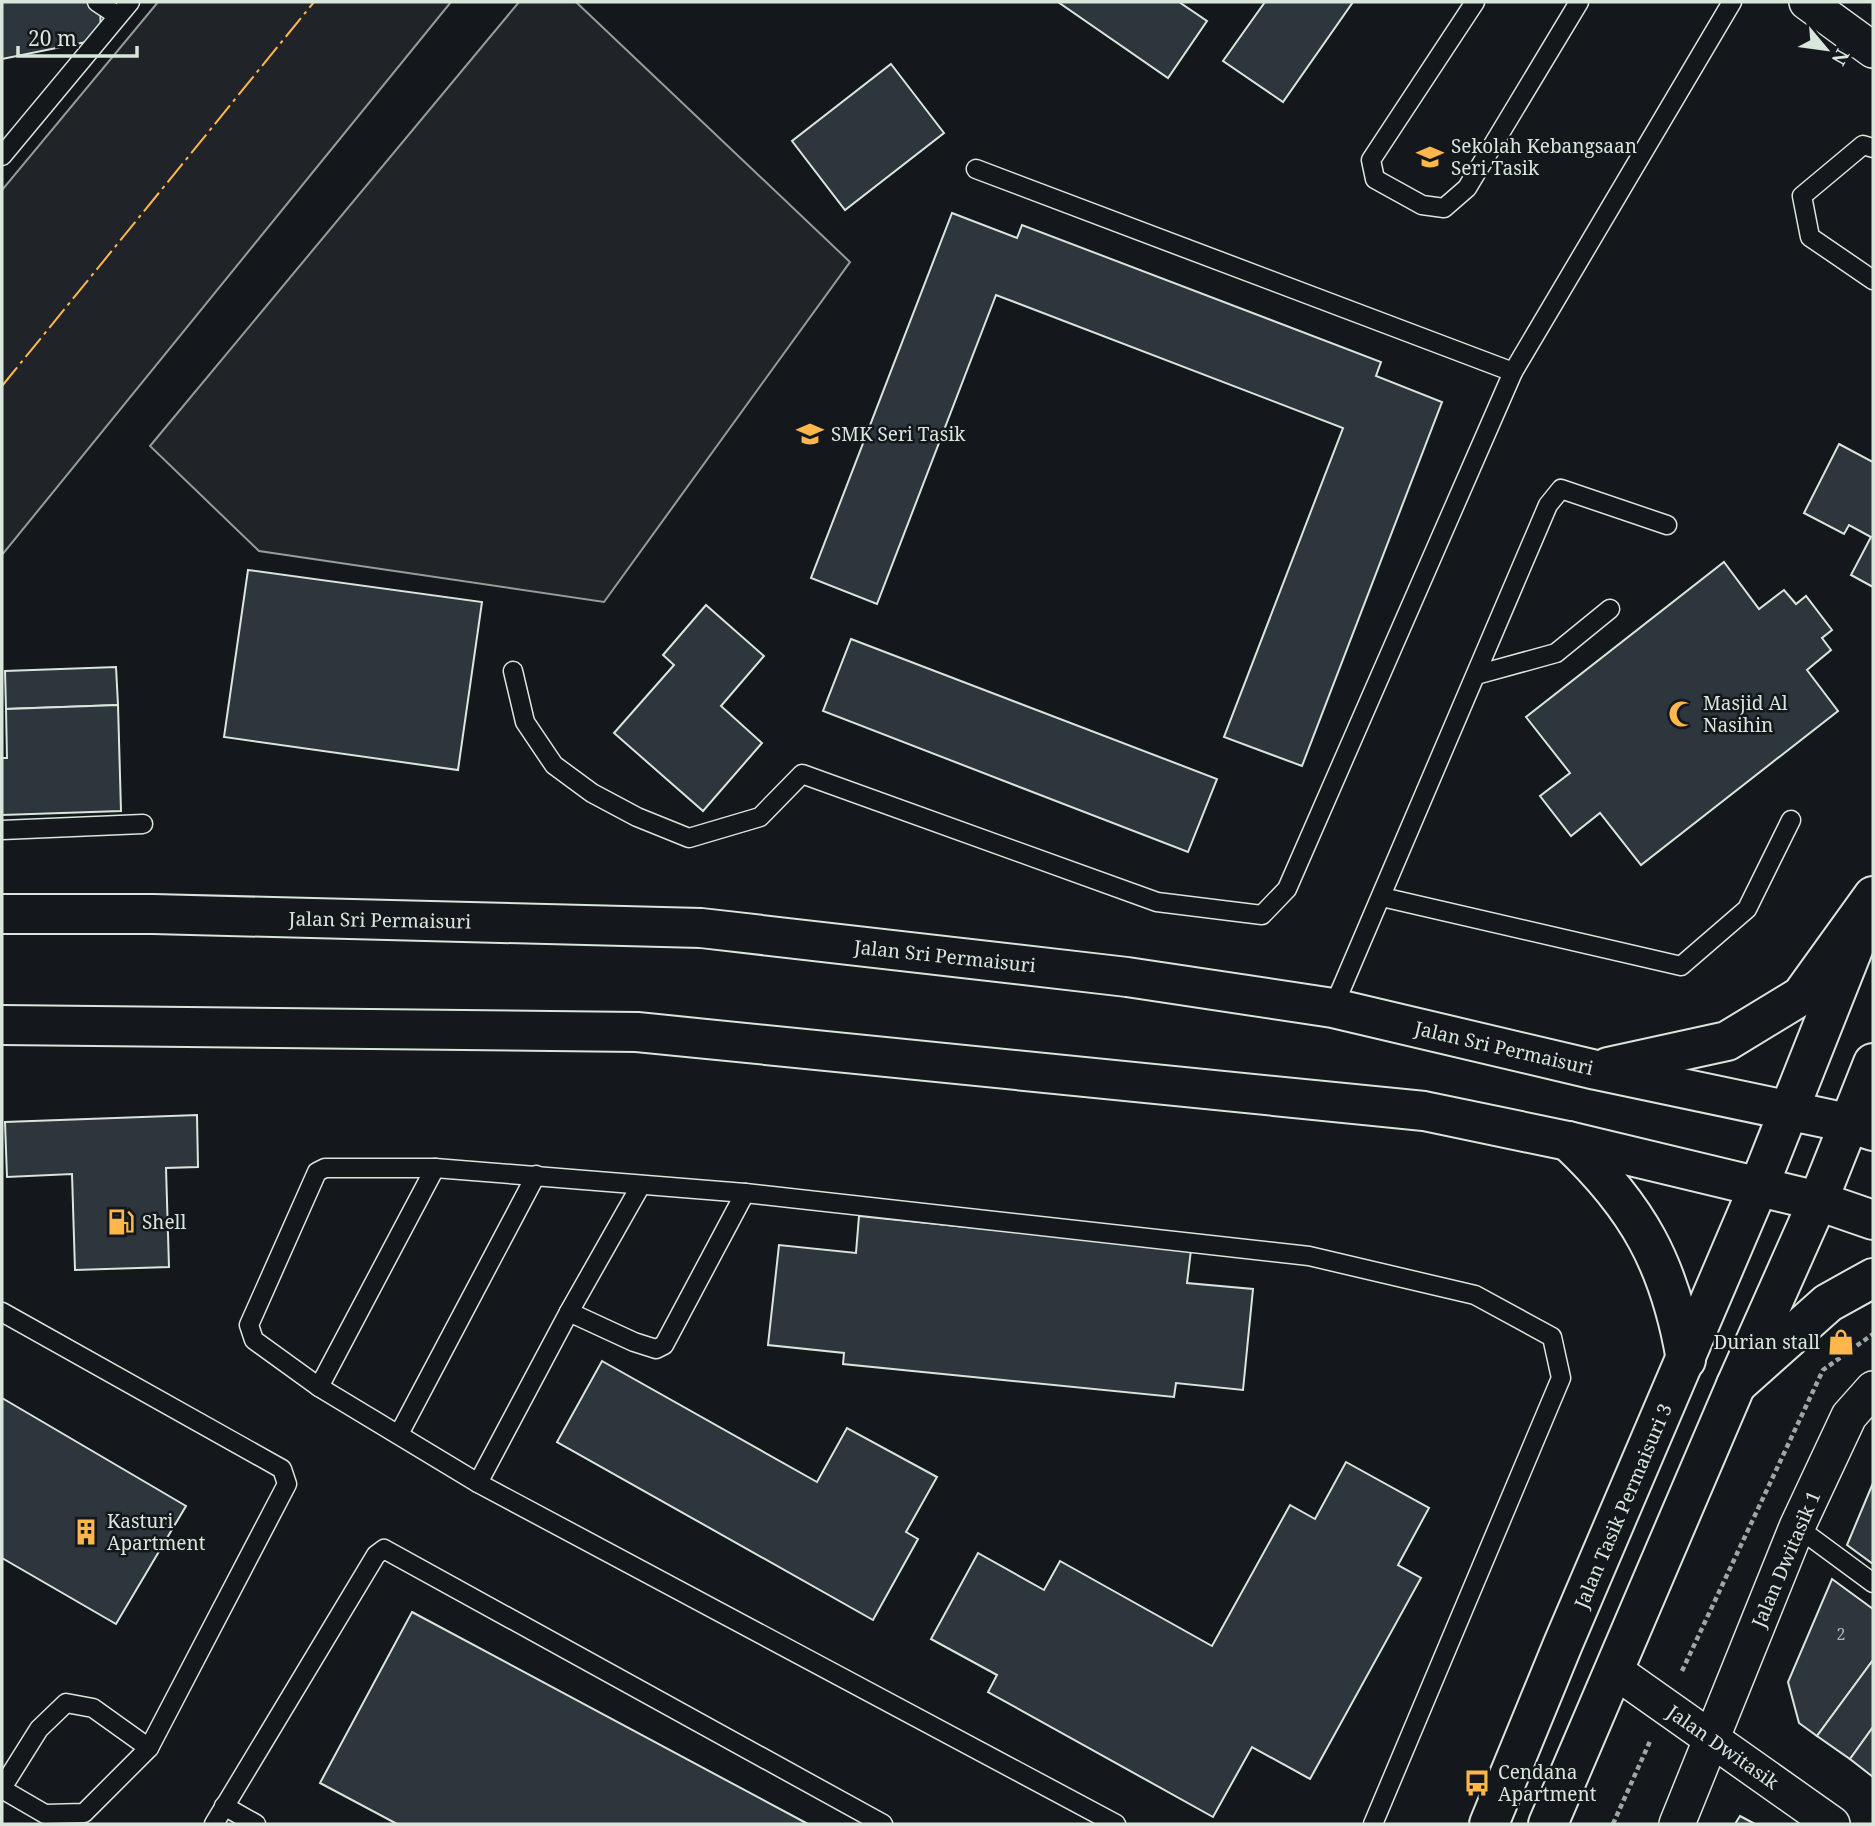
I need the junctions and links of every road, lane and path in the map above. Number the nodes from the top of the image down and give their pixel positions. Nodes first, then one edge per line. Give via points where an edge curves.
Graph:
1 (97, 2) edge
2 (130, 2) edge
3 (1475, 2) edge
4 (1579, 2) edge
5 (1732, 2) edge
6 (1807, 2) edge
7 (118, 16) junction
8 (1873, 50) edge
9 (1873, 148) edge
10 (2, 156) edge
11 (976, 169) dead end
12 (1873, 280) edge
13 (1513, 372) junction
14 (1667, 526) dead end
15 (1610, 609) dead end
16 (513, 671) dead end
17 (1476, 675) junction
18 (1791, 820) dead end
19 (143, 824) dead end
20 (2, 830) edge
21 (1382, 897) junction
22 (1873, 897) edge
23 (2, 914) edge
24 (1333, 1008) junction
25 (2, 1025) edge
26 (1873, 1063) edge
27 (1596, 1070) junction
28 (1789, 1112) junction
29 (1861, 1127) edge
30 (1568, 1141) junction
31 (435, 1168) junction
32 (536, 1175) junction
33 (641, 1185) junction
34 (1758, 1188) junction
35 (745, 1193) junction
36 (1818, 1201) junction
37 (1873, 1220) edge
38 (1873, 1278) edge
39 (2, 1312) edge
40 (569, 1312) junction
41 (1873, 1334) edge
42 (1686, 1360) junction
43 (1736, 1385) junction
44 (319, 1387) junction
45 (1873, 1389) edge
46 (398, 1434) junction
47 (478, 1483) junction
48 (1797, 1527) junction
49 (1873, 1583) edge
50 (1614, 1670) junction
51 (1665, 1707) junction
52 (1713, 1738) junction
53 (149, 1748) junction
54 (2, 1788) edge
55 (224, 1806) junction
56 (42, 1819) edge
57 (214, 1824) edge
58 (256, 1824) edge
59 (883, 1824) edge
60 (1116, 1824) edge
61 (1373, 1824) edge
62 (1489, 1824) edge
63 (1548, 1824) edge
64 (1613, 1824) edge
65 (1677, 1824) edge
66 (1832, 1824) edge

1 - 7 lane
2 - 7 lane
3 - 4 lane via 1371,160 1375,178 1422,205 1444,208 1466,188
5 - 13 lane
6 - 8 street
7 - 10 lane
9 - 12 lane via 1863,145 1802,196 1810,237
11 - 13 lane
13 - 16 lane via 1287,889 1262,915 1157,902 802,774 760,817 689,838 637,817 554,765 525,722
14 - 17 lane via 1561,489 1548,505
15 - 17 lane via 1556,653
17 - 21 lane
18 - 21 lane via 1746,909 1681,966
19 - 20 lane
21 - 24 lane
22 - 27 main road via 1801,996 1727,1041
22 - 28 main road, Jalan Tasik Permaisuri 3
23 - 24 main road, Jalan Sri Permaisuri via 701,928 1128,976
24 - 27 main road, Jalan Sri Permaisuri
25 - 30 main road via 637,1032 1424,1111
26 - 29 main road
27 - 28 main road, Jalan Sri Permaisuri
28 - 29 main road, Jalan Sri Permaisuri
28 - 34 main road, Jalan Tasik Permaisuri 3
29 - 36 main road
30 - 34 main road
30 - 42 main road via 1595,1167 1659,1259
31 - 32 lane
31 - 44 lane
31 - 44 lane via 325,1168 317,1172 249,1325 254,1340
32 - 33 lane
32 - 46 lane
33 - 35 lane
33 - 40 lane
34 - 36 main road
34 - 42 main road, Jalan Tasik Permaisuri 3
35 - 40 lane via 664,1345 656,1349 634,1342
35 - 61 lane via 1309,1256 1475,1295 1552,1337 1561,1378
36 - 37 main road
36 - 43 main road
38 - 43 main road via 1828,1303
39 - 53 lane via 282,1469 287,1484
40 - 47 lane
41 - 51 path via 1823,1370
42 - 62 main road, Jalan Tasik Permaisuri 3
43 - 50 main road
44 - 46 lane
45 - 48 street, Jalan Dwitasik 1 via 1849,1416
46 - 47 lane
47 - 60 lane
48 - 49 lane
48 - 52 street, Jalan Dwitasik 1
50 - 51 street, Jalan Dwitasik
50 - 63 main road
51 - 52 street, Jalan Dwitasik
51 - 64 path
52 - 65 street, Jalan Dwitasik 1
52 - 66 street, Jalan Dwitasik
53 - 54 lane via 93,1708 66,1703 39,1729
53 - 56 lane via 84,1813
54 - 56 lane
55 - 57 lane
55 - 58 lane
55 - 59 lane via 376,1555 384,1549

